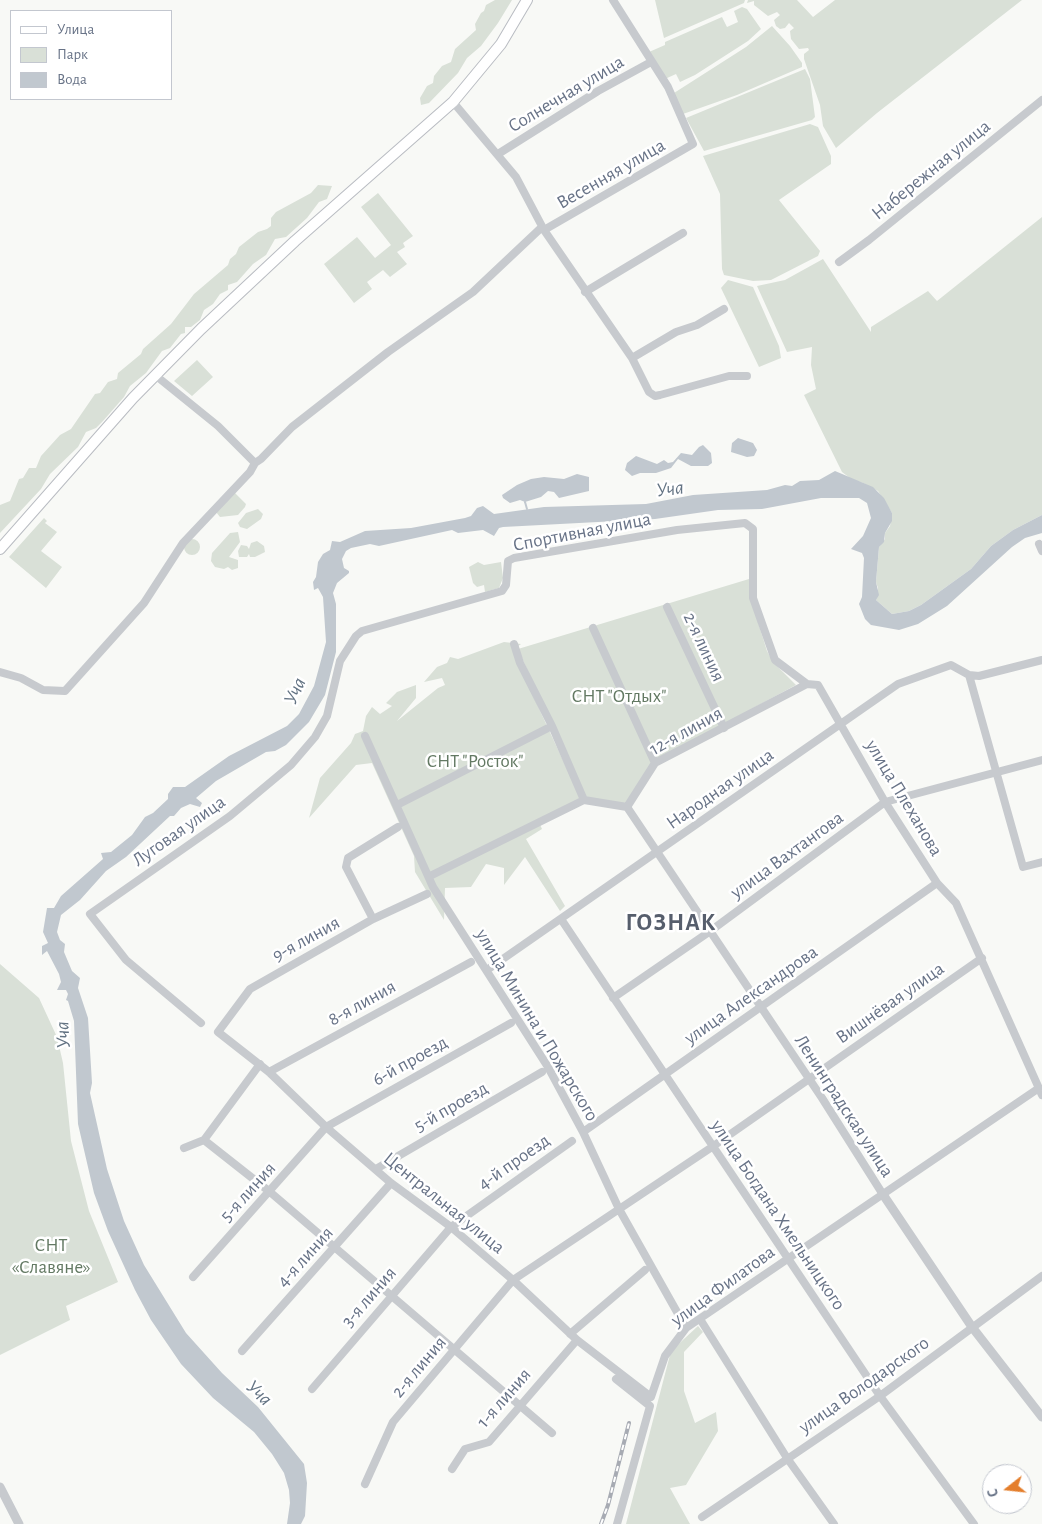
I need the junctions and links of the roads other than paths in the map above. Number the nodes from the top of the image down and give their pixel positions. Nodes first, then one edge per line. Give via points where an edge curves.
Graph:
1 (527, 0) edge
2 (613, 0) edge
3 (651, 62) junction
4 (1042, 100) edge
5 (453, 102) junction
6 (498, 154) junction
7 (543, 229) junction
8 (683, 233) dead end
9 (839, 262) dead end
10 (585, 292) junction
11 (724, 309) dead end
12 (632, 358) junction
13 (155, 375) junction
14 (747, 376) dead end
15 (255, 463) junction
16 (753, 529) joint
17 (0, 549) edge
18 (667, 608) dead end
19 (593, 628) dead end
20 (356, 636) joint
21 (514, 644) dead end
22 (1042, 660) edge
23 (0, 672) edge
24 (969, 675) junction
25 (807, 684) junction
26 (841, 725) junction
27 (552, 726) junction
28 (724, 728) junction
29 (365, 736) dead end
30 (1042, 760) edge
31 (655, 763) junction
32 (996, 771) junction
33 (584, 800) junction
34 (885, 802) junction
35 (396, 805) junction
36 (627, 807) junction
37 (398, 827) dead end
38 (657, 853) junction
39 (1042, 862) edge
40 (430, 876) junction
41 (937, 883) junction
42 (426, 894) dead end
43 (373, 919) junction
44 (561, 919) junction
45 (710, 932) junction
46 (982, 958) junction
47 (471, 962) dead end
48 (488, 970) junction
49 (613, 998) junction
50 (760, 1008) junction
51 (201, 1023) dead end
52 (511, 1023) dead end
53 (218, 1032) joint
54 (260, 1064) junction
55 (269, 1072) junction
56 (542, 1072) dead end
57 (665, 1075) junction
58 (808, 1080) junction
59 (1040, 1092) edge
60 (326, 1127) junction
61 (583, 1132) junction
62 (204, 1140) junction
63 (572, 1141) dead end
64 (712, 1147) junction
65 (184, 1148) dead end
66 (376, 1169) junction
67 (391, 1183) junction
68 (270, 1192) junction
69 (882, 1193) junction
70 (619, 1209) junction
71 (451, 1227) junction
72 (336, 1248) junction
73 (788, 1258) junction
74 (645, 1270) dead end
75 (1042, 1276) edge
76 (193, 1277) dead end
77 (513, 1280) junction
78 (392, 1295) junction
79 (700, 1319) junction
80 (972, 1327) junction
81 (686, 1328) junction
82 (574, 1337) junction
83 (456, 1349) junction
84 (242, 1351) dead end
85 (616, 1379) dead end
86 (312, 1388) dead end
87 (880, 1396) junction
88 (651, 1397) joint
89 (520, 1405) junction
90 (1042, 1417) edge
91 (552, 1433) dead end
92 (787, 1458) junction
93 (452, 1469) dead end
94 (365, 1484) dead end
95 (0, 1487) edge
96 (702, 1517) dead end
97 (20, 1524) edge
98 (617, 1524) edge
99 (834, 1524) edge
100 (974, 1524) edge

1 - 5 main road via 501,44
2 - 3 street
3 - 6 street, Солнечная улица
3 - 7 street, Весенняя улица via 668,87 693,144
4 - 9 street, Набережная улица
5 - 6 street
5 - 13 main road via 288,248
6 - 7 street via 529,198
7 - 10 street
7 - 15 street, Весенняя улица via 473,292 307,414
8 - 10 street
10 - 12 street
11 - 12 street
12 - 14 street via 649,392 655,396 729,376
13 - 15 street via 218,426
13 - 17 main road
15 - 23 street, Весенняя улица via 182,543 144,603 65,691 42,690 21,678
16 - 20 street, Спортивная улица via 745,523 677,530 519,557 508,561 506,585 502,591 362,631
16 - 25 street, улица Плеханова via 753,598 769,648 775,660
18 - 28 street, 2-я линия
19 - 31 street
20 - 51 street, Луговая улица via 340,661 328,716 291,765 230,816 90,914 126,960
21 - 27 street via 520,664
22 - 24 street, Народная улица via 979,676
24 - 26 street, Народная улица via 951,665 898,684
24 - 32 street
25 - 26 street, улица Плеханова via 818,685
25 - 28 street, 12-я линия
26 - 34 street, улица Плеханова
26 - 38 street, Народная улица
27 - 33 street
27 - 35 street
28 - 31 street, 12-я линия
29 - 35 street, улица Минина и Пожарского
30 - 32 street
31 - 36 street, 12-я линия
32 - 34 street, улица Вахтангова
32 - 39 street via 1023,867
33 - 36 street
33 - 40 street
34 - 41 street, улица Плеханова
34 - 45 street, улица Вахтангова
35 - 40 street, улица Минина и Пожарского
36 - 38 street, Ленинградская улица
37 - 43 street via 348,858 346,867
38 - 44 street, Народная улица
38 - 45 street, Ленинградская улица
40 - 48 street, улица Минина и Пожарского via 433,887
41 - 46 street, улица Плеханова via 956,903
41 - 50 street, улица Александрова
42 - 43 street, 9-я линия
43 - 53 street, 9-я линия via 250,989
44 - 48 street, Народная улица
44 - 49 street, улица Богдана Хмельницкого
45 - 49 street, улица Вахтангова
45 - 50 street, Ленинградская улица
46 - 58 street, Вишнёвая улица
46 - 59 street, улица Плеханова
47 - 55 street, 8-я линия
48 - 61 street, улица Минина и Пожарского via 548,1067
49 - 57 street, улица Богдана Хмельницкого
50 - 57 street, улица Александрова
50 - 58 street, Ленинградская улица
52 - 60 street, 6-й проезд
53 - 54 street, Центральная улица
54 - 55 street, Центральная улица
54 - 62 street
55 - 60 street, Центральная улица
56 - 66 street, 5-й проезд
57 - 61 street, улица Александрова
57 - 64 street, улица Богдана Хмельницкого
58 - 64 street, Вишнёвая улица
58 - 69 street, Ленинградская улица
59 - 69 street, улица Филатова
60 - 66 street, Центральная улица
60 - 68 street, 5-я линия
61 - 70 street, улица Минина и Пожарского
62 - 65 street
62 - 68 street
63 - 71 street, 4-й проезд
64 - 70 street, Вишнёвая улица
64 - 73 street, улица Богдана Хмельницкого
66 - 67 street, Центральная улица
67 - 71 street, Центральная улица
67 - 72 street, 4-я линия
68 - 72 street
68 - 76 street, 5-я линия
69 - 73 street, улица Филатова
69 - 80 street, Ленинградская улица
70 - 77 street, 2-я линия
70 - 81 street, улица Минина и Пожарского
71 - 77 street, Центральная улица
71 - 78 street, 3-я линия
72 - 78 street
72 - 84 street, 4-я линия
73 - 79 street, улица Филатова
73 - 87 street, улица Богдана Хмельницкого
74 - 82 street, 1-я линия
75 - 80 street, улица Володарского
77 - 82 street, Центральная улица
77 - 83 street, 2-я линия
78 - 83 street
78 - 86 street, 3-я линия
79 - 81 street, улица Филатова
79 - 92 street
80 - 87 street, улица Володарского
80 - 90 street, Ленинградская улица
81 - 88 street, улица Филатова via 665,1356
82 - 88 street, Центральная улица
82 - 89 street, 1-я линия
83 - 89 street
83 - 94 street, 2-я линия via 393,1422
85 - 98 street via 650,1406
87 - 92 street, улица Володарского
87 - 100 street, улица Богдана Хмельницкого
89 - 91 street
89 - 93 street, 1-я линия via 489,1442 465,1449
92 - 96 street, улица Володарского
92 - 99 street
95 - 97 street

